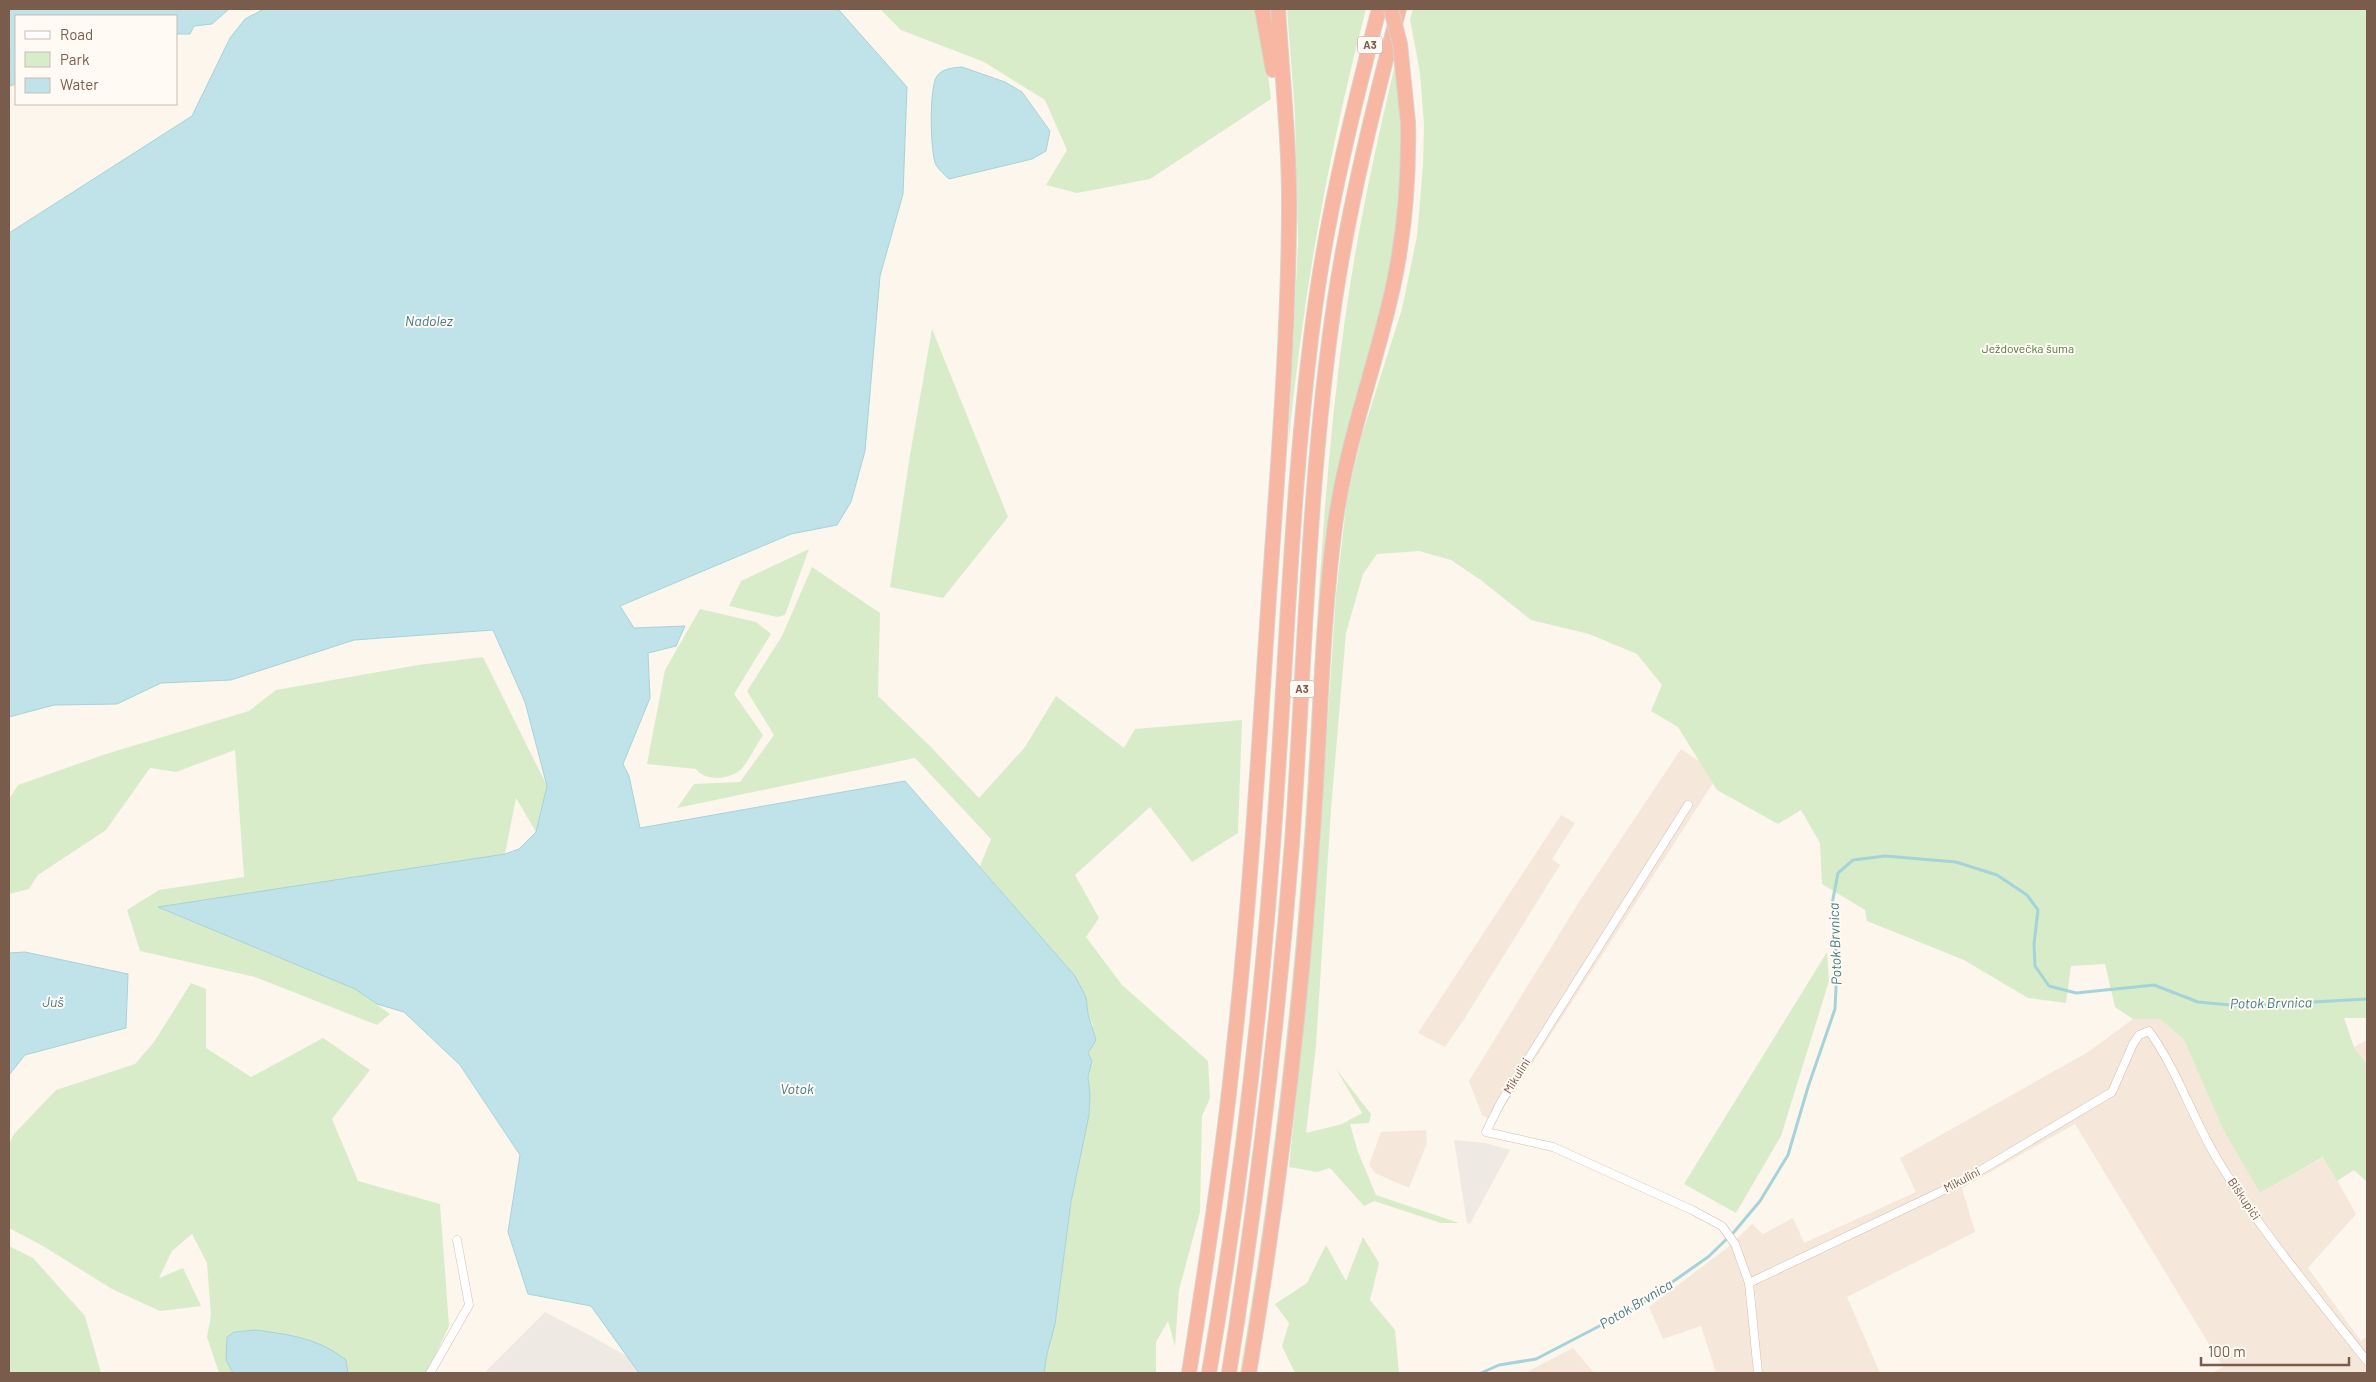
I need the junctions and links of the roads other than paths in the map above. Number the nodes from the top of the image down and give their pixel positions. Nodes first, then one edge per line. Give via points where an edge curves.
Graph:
1 (1262, 9) edge
2 (1278, 9) edge
3 (1380, 9) edge
4 (1391, 9) edge
5 (1399, 9) edge
6 (1286, 133) junction
7 (1688, 805) dead end
8 (2139, 1035) joint
9 (457, 1240) dead end
10 (1748, 1283) junction
11 (2367, 1361) edge
12 (1189, 1372) edge
13 (430, 1373) edge
14 (1210, 1373) edge
15 (1229, 1373) edge
16 (1249, 1373) edge
17 (1758, 1373) edge

1 - 6 highway via 1272,57 1277,117
2 - 6 highway
3 - 14 highway, A3 via 1350,126 1318,291 1294,523 1266,942 1255,1049
4 - 16 highway, bridge via 1401,52 1408,122 1405,220 1393,286 1355,427 1334,534 1295,1041
5 - 15 highway, A3 via 1370,122 1335,299 1321,428 1274,1049
6 - 12 highway via 1287,289 1253,833 1234,1047
7 - 10 street, Mikulini via 1501,1102 1486,1132 1553,1148 1722,1226 1735,1244
8 - 10 street, Mikulini via 2112,1092 1962,1182
8 - 11 street, Biškupići via 2149,1031 2161,1046 2218,1162 2299,1275
9 - 13 street via 469,1305
10 - 17 street

